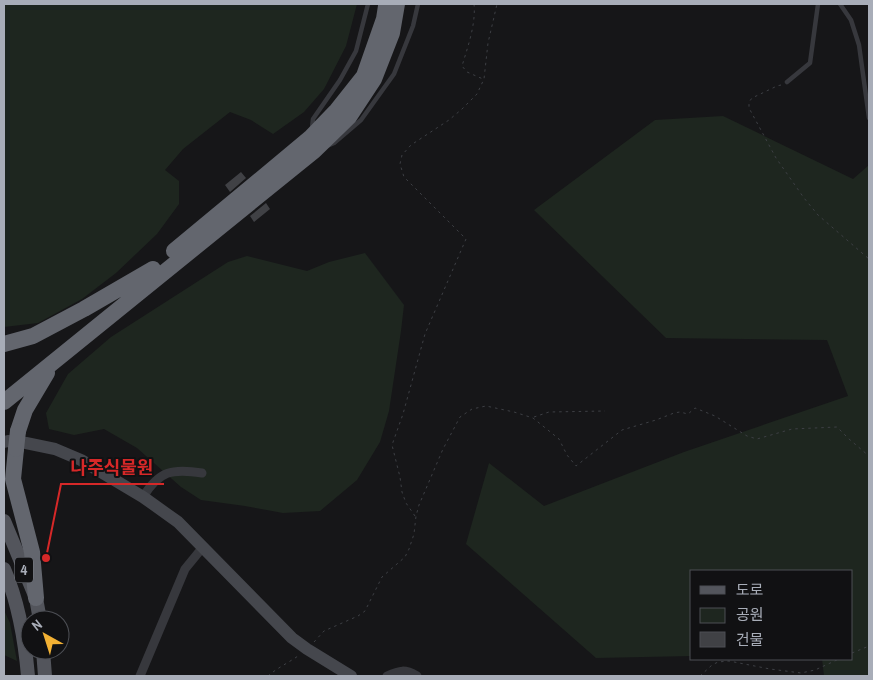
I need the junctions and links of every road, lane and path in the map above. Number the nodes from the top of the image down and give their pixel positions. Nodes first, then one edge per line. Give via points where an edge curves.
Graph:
1 (368, 4) edge
2 (386, 4) edge
3 (397, 4) edge
4 (418, 4) edge
5 (474, 4) edge
6 (497, 4) edge
7 (818, 4) edge
8 (840, 4) edge
9 (484, 79) junction
10 (787, 82) joint
11 (869, 118) edge
12 (312, 144) junction
13 (869, 259) edge
14 (153, 269) junction
15 (4, 344) edge
16 (53, 363) junction
17 (4, 389) edge
18 (4, 402) edge
19 (605, 411) dead end
20 (533, 418) junction
21 (10, 445) edge
22 (869, 456) edge
23 (202, 473) dead end
24 (143, 497) junction
25 (416, 516) junction
26 (4, 521) edge
27 (203, 547) junction
28 (4, 568) edge
29 (36, 598) junction
30 (38, 610) edge
31 (869, 646) edge
32 (307, 649) junction
33 (853, 653) edge
34 (44, 660) edge
35 (837, 660) edge
36 (28, 676) edge
37 (45, 676) edge
38 (140, 676) edge
39 (268, 676) edge
40 (351, 676) edge
41 (387, 676) edge
42 (417, 676) edge
43 (700, 676) edge

1 - 12 lane via 356,51 314,119
2 - 12 highway via 364,76
3 - 12 highway via 392,34 374,79 349,117
4 - 12 lane via 394,74 361,120 334,143
5 - 9 path via 475,13 462,66 467,72
6 - 9 path
7 - 10 lane via 810,63
8 - 11 lane via 851,20 859,45
9 - 25 path via 477,94 449,120 411,145 402,155 400,164 404,177 466,239 426,334 392,445 402,492
10 - 13 path via 752,98 749,108 776,158 804,198 818,215
12 - 14 highway
12 - 16 highway
14 - 15 highway via 34,336
14 - 17 highway
16 - 18 highway
16 - 21 highway, bridge via 25,410
19 - 20 path via 549,412
20 - 22 path via 558,439 576,466 622,430 674,413 688,414 695,408 758,439 792,430 837,427
20 - 25 path via 486,406 460,416 426,485
21 - 24 street via 26,443 54,449 81,460
21 - 29 highway via 13,479 32,552
23 - 24 street via 183,470 168,473 150,485
24 - 27 street via 178,522
25 - 32 path via 410,549 382,577 365,611 324,631
26 - 29 main road, 4
27 - 32 street via 292,638
27 - 38 street via 185,569
28 - 36 main road, 4 via 24,637
29 - 30 main road, 4
31 - 33 path
32 - 39 path
32 - 40 street
34 - 37 main road
35 - 43 path via 801,673 718,662
41 - 42 street via 403,671

